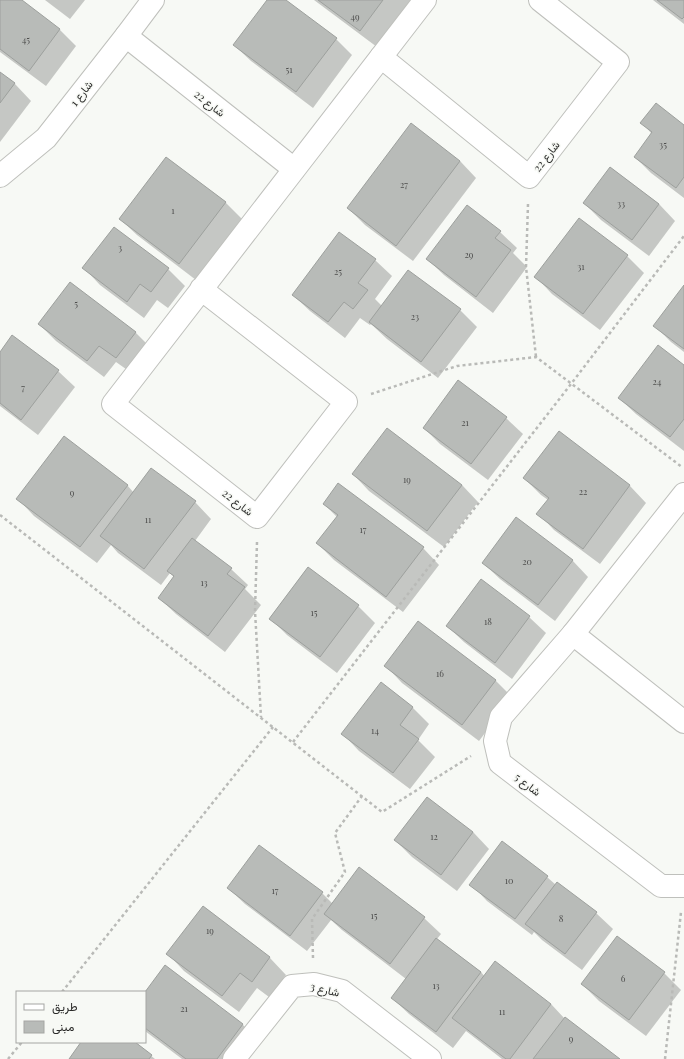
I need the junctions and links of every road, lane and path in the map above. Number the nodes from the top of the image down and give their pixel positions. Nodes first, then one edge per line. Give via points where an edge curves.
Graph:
1 (153, 0) edge
2 (425, 0) edge
3 (540, 0) edge
4 (126, 36) junction
5 (381, 57) junction
6 (294, 169) junction
7 (0, 176) edge
8 (529, 177) junction
9 (684, 236) edge
10 (201, 289) junction
11 (536, 357) junction
12 (571, 384) junction
13 (346, 402) junction
14 (684, 468) edge
15 (684, 494) edge
16 (0, 515) edge
17 (257, 517) junction
18 (573, 634) junction
19 (261, 718) junction
20 (684, 722) edge
21 (273, 727) junction
22 (496, 741) junction
23 (293, 742) junction
24 (362, 796) junction
25 (684, 886) edge
26 (314, 984) junction
27 (63, 991) edge
28 (21, 1043) edge
29 (8, 1059) edge
30 (234, 1059) edge
31 (430, 1059) edge
32 (665, 1059) edge

1 - 4 street, شارع 1
2 - 5 street, شارع 22
3 - 8 street, شارع 22 via 618,62
4 - 6 street, شارع 22
4 - 7 street, شارع 1 via 46,138
5 - 6 street, شارع 22
5 - 8 street, شارع 22
6 - 10 street, شارع 22
8 - 11 path via 526,267
9 - 12 path
10 - 13 street
10 - 17 street, شارع 22 via 113,404
11 - 12 path
11 - 13 path via 457,366
12 - 14 path
12 - 23 path
13 - 17 street, شارع 22
15 - 18 street, شارع 5
16 - 19 path
17 - 19 path via 255,611
18 - 20 street
18 - 22 street, شارع 5 via 501,717
19 - 21 path
21 - 23 path
21 - 27 path
22 - 24 path via 382,812
22 - 25 street, شارع 5 via 500,763 661,886
23 - 24 path
24 - 26 path via 336,833 345,872 312,919
25 - 32 path
26 - 30 street, شارع 3 via 292,986
26 - 31 street, شارع 3 via 342,991
28 - 29 path

